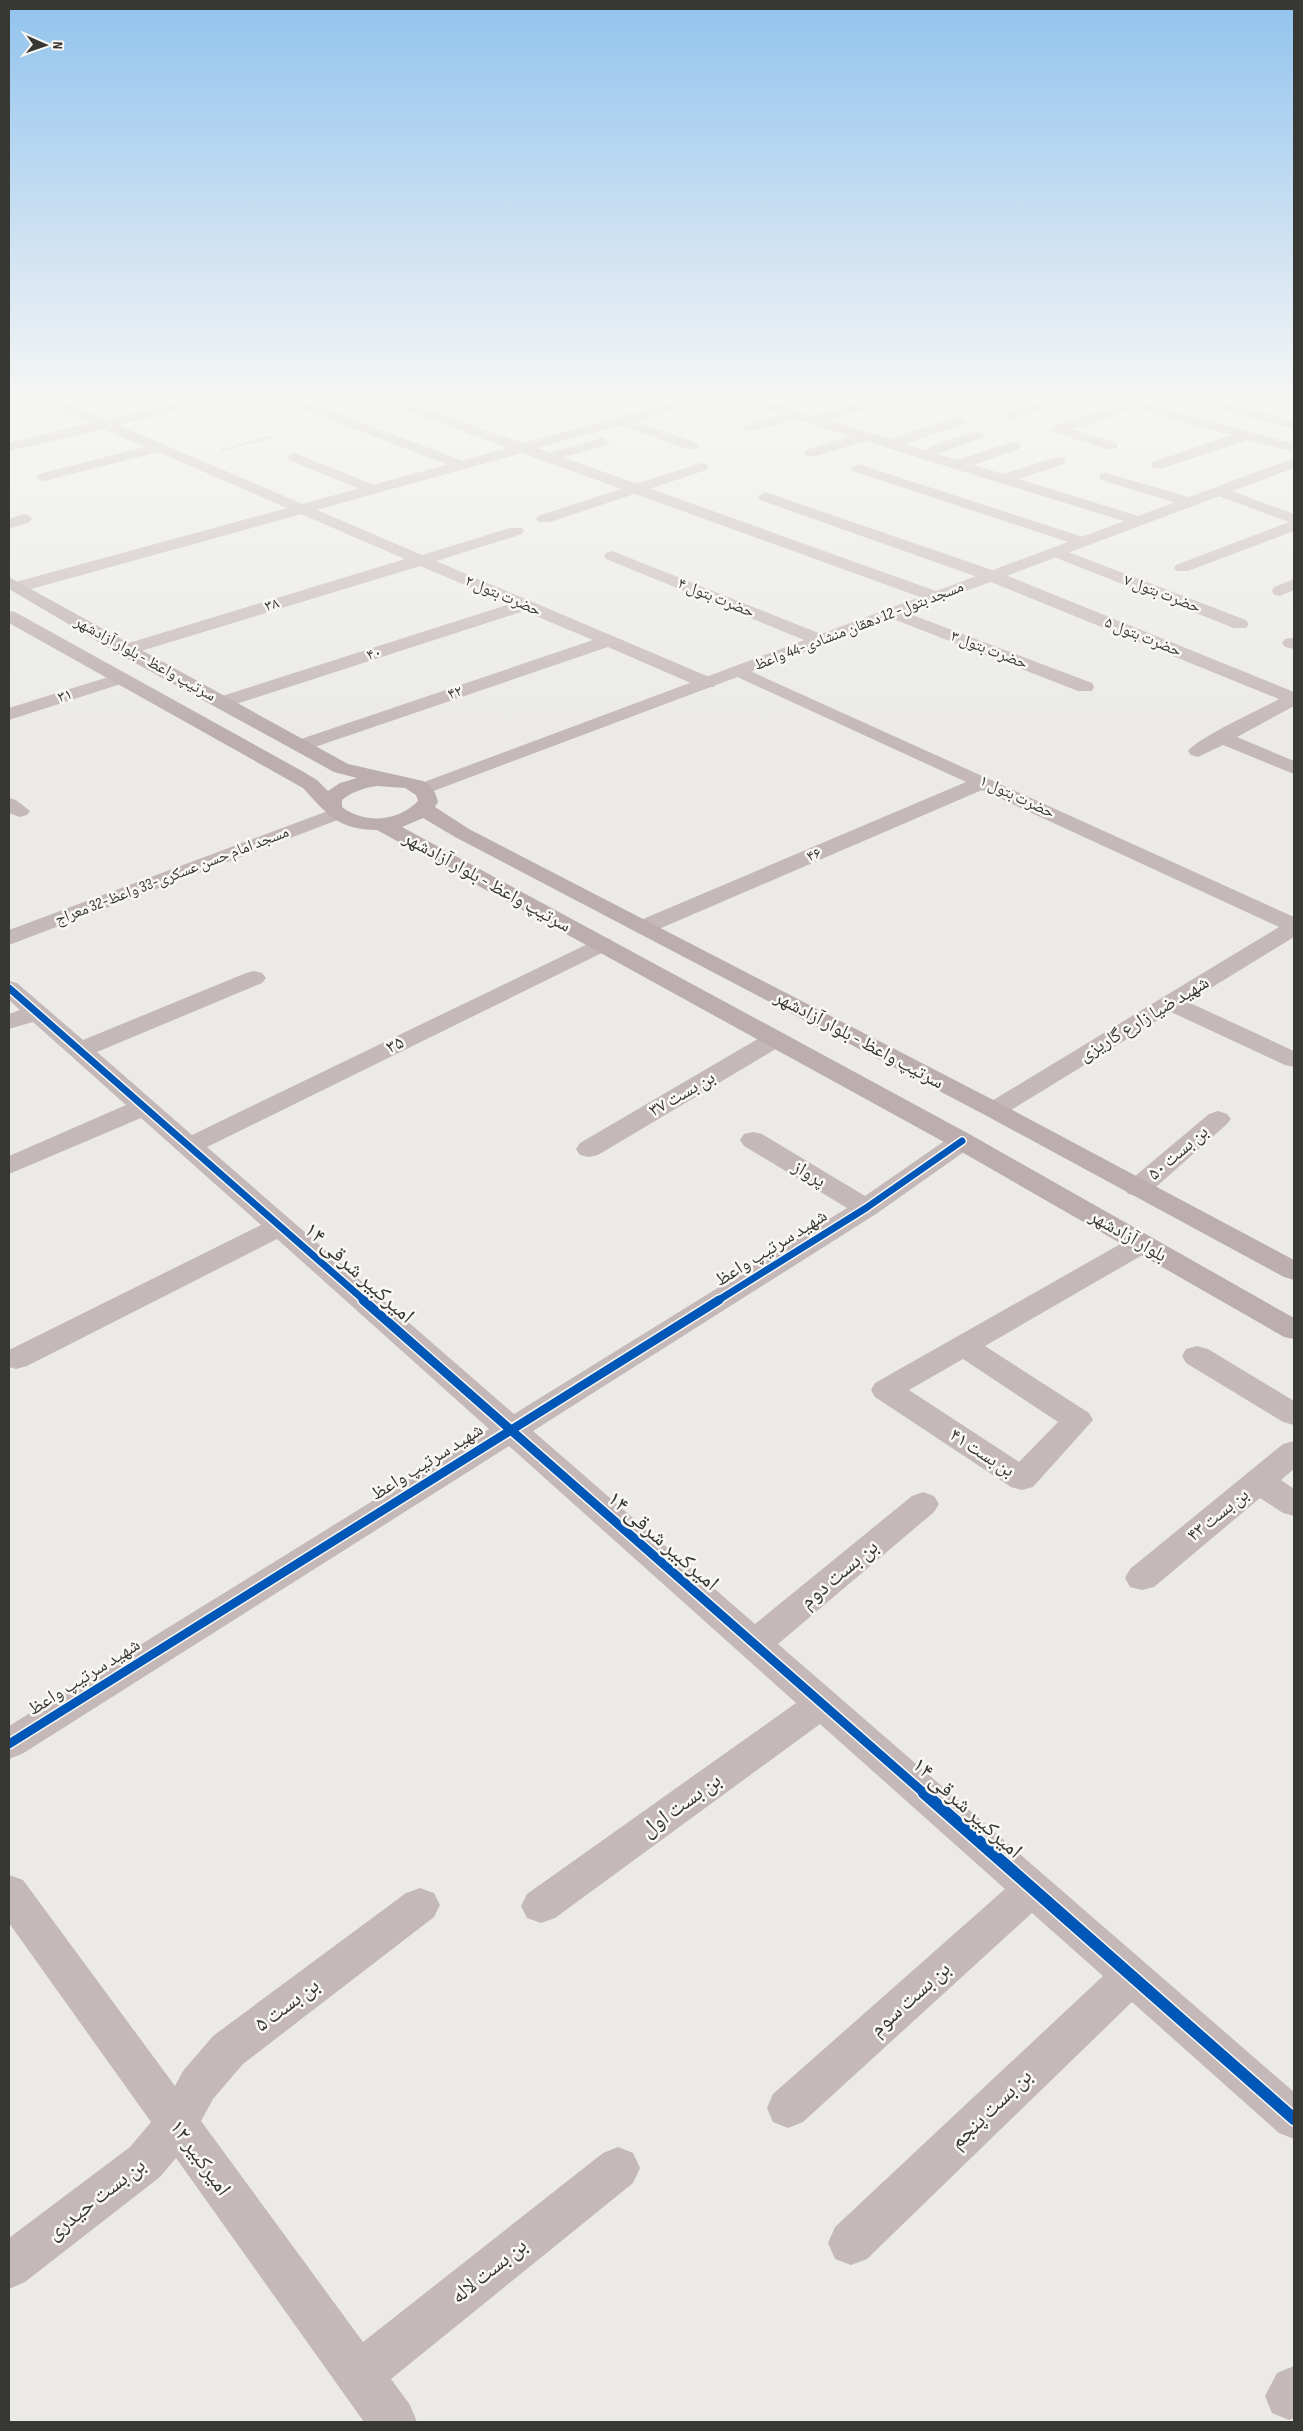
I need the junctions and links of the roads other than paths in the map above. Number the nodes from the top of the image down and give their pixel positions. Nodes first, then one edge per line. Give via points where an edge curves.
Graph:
1 (293, 507) edge
2 (308, 507) edge
3 (578, 507) edge
4 (690, 507) edge
5 (795, 507) edge
6 (978, 507) edge
7 (1095, 507) edge
8 (1175, 507) edge
9 (1263, 507) edge
10 (299, 510) junction
11 (24, 519) dead end
12 (544, 519) dead end
13 (1294, 519) edge
14 (1139, 521) junction
15 (9, 524) edge
16 (1294, 526) edge
17 (516, 531) dead end
18 (1083, 542) junction
19 (1055, 552) junction
20 (612, 556) dead end
21 (418, 560) junction
22 (1182, 568) dead end
23 (992, 576) junction
24 (14, 584) edge
25 (936, 597) junction
26 (524, 605) junction
27 (894, 613) junction
28 (9, 616) edge
29 (1240, 624) dead end
30 (820, 640) junction
31 (608, 641) junction
32 (125, 650) junction
33 (739, 671) junction
34 (121, 678) junction
35 (707, 683) junction
36 (1085, 687) dead end
37 (1294, 699) edge
38 (223, 702) junction
39 (9, 714) edge
40 (1222, 738) junction
41 (302, 745) junction
42 (1198, 751) dead end
43 (1294, 768) edge
44 (393, 780) junction
45 (984, 782) junction
46 (424, 799) junction
47 (333, 809) junction
48 (381, 824) junction
49 (1294, 926) edge
50 (644, 927) junction
51 (9, 938) edge
52 (602, 944) junction
53 (254, 978) dead end
54 (9, 988) edge
55 (1170, 1003) junction
56 (37, 1012) junction
57 (9, 1022) edge
58 (775, 1039) junction
59 (80, 1050) junction
60 (1294, 1060) edge
61 (144, 1107) junction
62 (994, 1110) junction
63 (1218, 1118) dead end
64 (752, 1140) dead end
65 (962, 1141) junction
66 (189, 1146) junction
67 (589, 1149) dead end
68 (9, 1166) edge
69 (1138, 1188) junction
70 (866, 1208) junction
71 (280, 1227) junction
72 (1141, 1244) junction
73 (1294, 1272) edge
74 (1294, 1330) edge
75 (964, 1346) junction
76 (1197, 1356) dead end
77 (16, 1358) dead end
78 (1294, 1414) edge
79 (508, 1430) junction
80 (1294, 1452) edge
81 (1259, 1481) junction
82 (923, 1504) dead end
83 (1294, 1506) edge
84 (1142, 1578) dead end
85 (754, 1644) junction
86 (822, 1703) junction
87 (9, 1744) edge
88 (1032, 1890) junction
89 (9, 1892) edge
90 (420, 1905) dead end
91 (541, 1906) dead end
92 (1131, 1976) junction
93 (788, 2108) dead end
94 (1294, 2119) edge
95 (176, 2125) junction
96 (618, 2168) dead end
97 (851, 2243) dead end
98 (9, 2266) edge
99 (359, 2375) junction
100 (393, 2422) edge

1 - 10 street, حضرت بتول ۲
2 - 10 street
3 - 12 street
4 - 25 street
5 - 23 street, حضرت بتول ۵
6 - 18 street
7 - 14 street
8 - 14 street, مسجد بتول- 12 دهقان منشادی-44 واعظ
9 - 13 street
10 - 21 street, حضرت بتول ۲
10 - 24 street
11 - 15 street
14 - 18 street, مسجد بتول- 12 دهقان منشادی-44 واعظ
16 - 22 street
17 - 21 street, ۳۸
18 - 19 street, مسجد بتول- 12 دهقان منشادی-44 واعظ
19 - 23 street, مسجد بتول- 12 دهقان منشادی-44 واعظ
19 - 29 street, حضرت بتول ۷
20 - 30 street, حضرت بتول ۴
21 - 26 street, حضرت بتول ۲
21 - 32 street, ۳۸
23 - 25 street, مسجد بتول- 12 دهقان منشادی-44 واعظ
23 - 37 street, حضرت بتول ۵
24 - 32 main road, سرتیپ واعظ - بلوار آزادشهر
25 - 27 street, مسجد بتول- 12 دهقان منشادی-44 واعظ
26 - 31 street, حضرت بتول ۲
26 - 38 street, ۴۰
27 - 30 street, مسجد بتول- 12 دهقان منشادی-44 واعظ
27 - 36 street, حضرت بتول ۳
28 - 34 main road, سرتیپ واعظ - بلوار آزادشهر
30 - 33 street, مسجد بتول- 12 دهقان منشادی-44 واعظ
31 - 35 street, حضرت بتول ۲
31 - 41 street, ۴۲
32 - 38 main road, سرتیپ واعظ - بلوار آزادشهر
33 - 35 street, مسجد بتول- 12 دهقان منشادی-44 واعظ
33 - 45 street, حضرت بتول ۱
34 - 39 street, ۳۱
34 - 47 main road, سرتیپ واعظ - بلوار آزادشهر via 302,779
35 - 46 street, مسجد بتول- 12 دهقان منشادی-44 واعظ
37 - 40 street
38 - 41 main road, سرتیپ واعظ - بلوار آزادشهر
40 - 42 street
40 - 43 street
41 - 44 main road, سرتیپ واعظ - بلوار آزادشهر via 341,768
44 - 46 main road, سرتیپ واعظ - بلوار آزادشهر via 414,784
44 - 47 main road via 349,786 332,798
45 - 49 street, حضرت بتول ۱
45 - 50 street, ۴۶
46 - 48 main road via 407,819
46 - 50 main road, سرتیپ واعظ - بلوار آزادشهر via 462,833
47 - 48 main road via 355,822
47 - 51 street, مسجد امام حسن عسکری-33 واعظ-32 معراج
48 - 52 main road, سرتیپ واعظ - بلوار آزادشهر
49 - 55 street, شهید ضیا زارع گاریزی
50 - 62 main road, سرتیپ واعظ - بلوار آزادشهر
52 - 58 main road, سرتیپ واعظ - بلوار آزادشهر
52 - 66 street, ۳۵
53 - 59 street
54 - 56 street, ۱۴ امیرکبیر شرقی
55 - 60 street
55 - 62 street, شهید ضیا زارع گاریزی
56 - 57 street
56 - 59 street, ۱۴ امیرکبیر شرقی
58 - 65 main road, سرتیپ واعظ - بلوار آزادشهر
58 - 67 street, بن بست ۳۷
59 - 61 street, ۱۴ امیرکبیر شرقی
61 - 66 street, ۱۴ امیرکبیر شرقی
61 - 68 street
62 - 69 main road, سرتیپ واعظ - بلوار آزادشهر
63 - 69 street, بن بست ۵۰
64 - 70 street, پرواز
65 - 70 street, شهید سرتیپ واعظ
65 - 72 main road, بلوار آزادشهر
66 - 71 street, ۱۴ امیرکبیر شرقی
69 - 73 main road, سرتیپ واعظ - بلوار آزادشهر
70 - 79 street, شهید سرتیپ واعظ
71 - 77 street
71 - 79 street, ۱۴ امیرکبیر شرقی
72 - 74 main road, بلوار آزادشهر
72 - 75 street, بن بست ۴۱
75 - 75 street, بن بست ۴۱ via 886,1390 1022,1479 1078,1420
76 - 78 street
79 - 85 street, ۱۴ امیرکبیر شرقی
79 - 87 street, شهید سرتیپ واعظ
80 - 81 street, بن بست ۴۳
81 - 83 street
81 - 84 street, بن بست ۴۳
82 - 85 street, بن بست دوم
85 - 86 street, ۱۴ امیرکبیر شرقی
86 - 88 street, ۱۴ امیرکبیر شرقی
86 - 91 street, بن بست اول
88 - 92 street, ۱۴ امیرکبیر شرقی
88 - 93 street, بن بست سوم
89 - 95 street, امیرکبیر ۱۲
90 - 95 street, بن بست ۵ via 228,2050 198,2085
92 - 94 street, ۱۴ امیرکبیر شرقی
92 - 97 street, بن بست پنجم
95 - 98 street, بن بست حیدری via 146,2162
95 - 99 street, امیرکبیر ۱۲
96 - 99 street, بن بست لاله
99 - 100 street, امیرکبیر ۱۲

